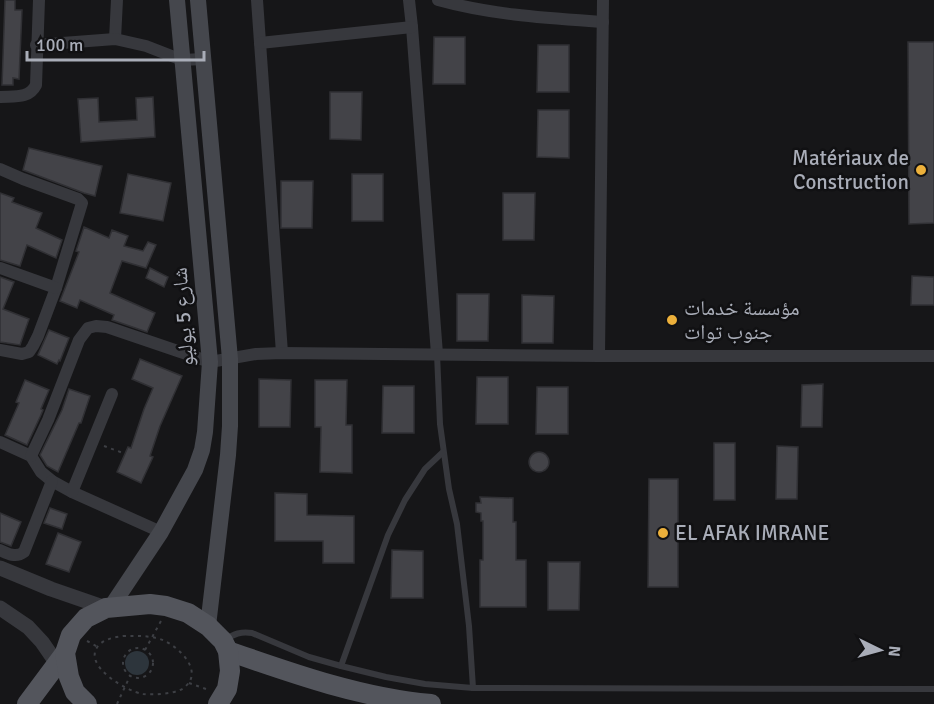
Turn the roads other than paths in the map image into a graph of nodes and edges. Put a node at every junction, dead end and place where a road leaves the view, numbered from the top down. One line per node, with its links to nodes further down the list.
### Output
1 (39, 0): 13 (street)
2 (117, 0): 11 (street)
3 (177, 0): 15 (main road, شارع 5 يوليو)
4 (198, 0): 14 (main road, شارع 5 يوليو)
5 (257, 0): 12 (street)
6 (408, 0): 10 (street)
7 (438, 0): 9 (street)
8 (603, 0): 9 (street)
9 (603, 22): 23 (street)
10 (412, 27): 12 (street); 22 (street)
11 (115, 39): 13 (street); 15 (street)
12 (260, 43): 21 (street)
13 (36, 45): 16 (street)
14 (203, 58): 15 (street); 25 (main road, شارع 5 يوليو)
15 (182, 60): 26 (main road, شارع 5 يوليو)
16 (0, 97)
17 (0, 169): 19 (street)
18 (0, 268): 19 (street)
19 (56, 288): 20 (street)
20 (0, 350)
21 (282, 352): 22 (street); 25 (street)
22 (437, 354): 23 (street); 29 (lane)
23 (599, 356): 24 (street)
24 (934, 356)
25 (230, 359): 26 (street); 38 (main road, شارع 5 يوليو)
26 (210, 362): 30 (street); 33 (main road, شارع 5 يوليو)
27 (112, 394): 32 (street)
28 (0, 442): 30 (street)
29 (443, 452): 41 (lane); 42 (lane)
30 (31, 456): 31 (street)
31 (52, 480): 32 (street); 34 (street)
32 (72, 492): 33 (street)
33 (160, 532): 37 (main road, شارع 5 يوليو)
34 (0, 550)
35 (0, 568): 37 (street)
36 (0, 608): 40 (street)
37 (109, 608): 38 (main road); 40 (main road)
38 (208, 626): 39 (main road)
39 (226, 646): 41 (lane); 44 (main road); 47 (main road)
40 (61, 659): 45 (main road); 46 (main road)
41 (341, 666): 42 (lane)
42 (473, 688): 43 (lane)
43 (934, 689)
44 (214, 697)
45 (81, 698)
46 (27, 704)
47 (431, 704)

